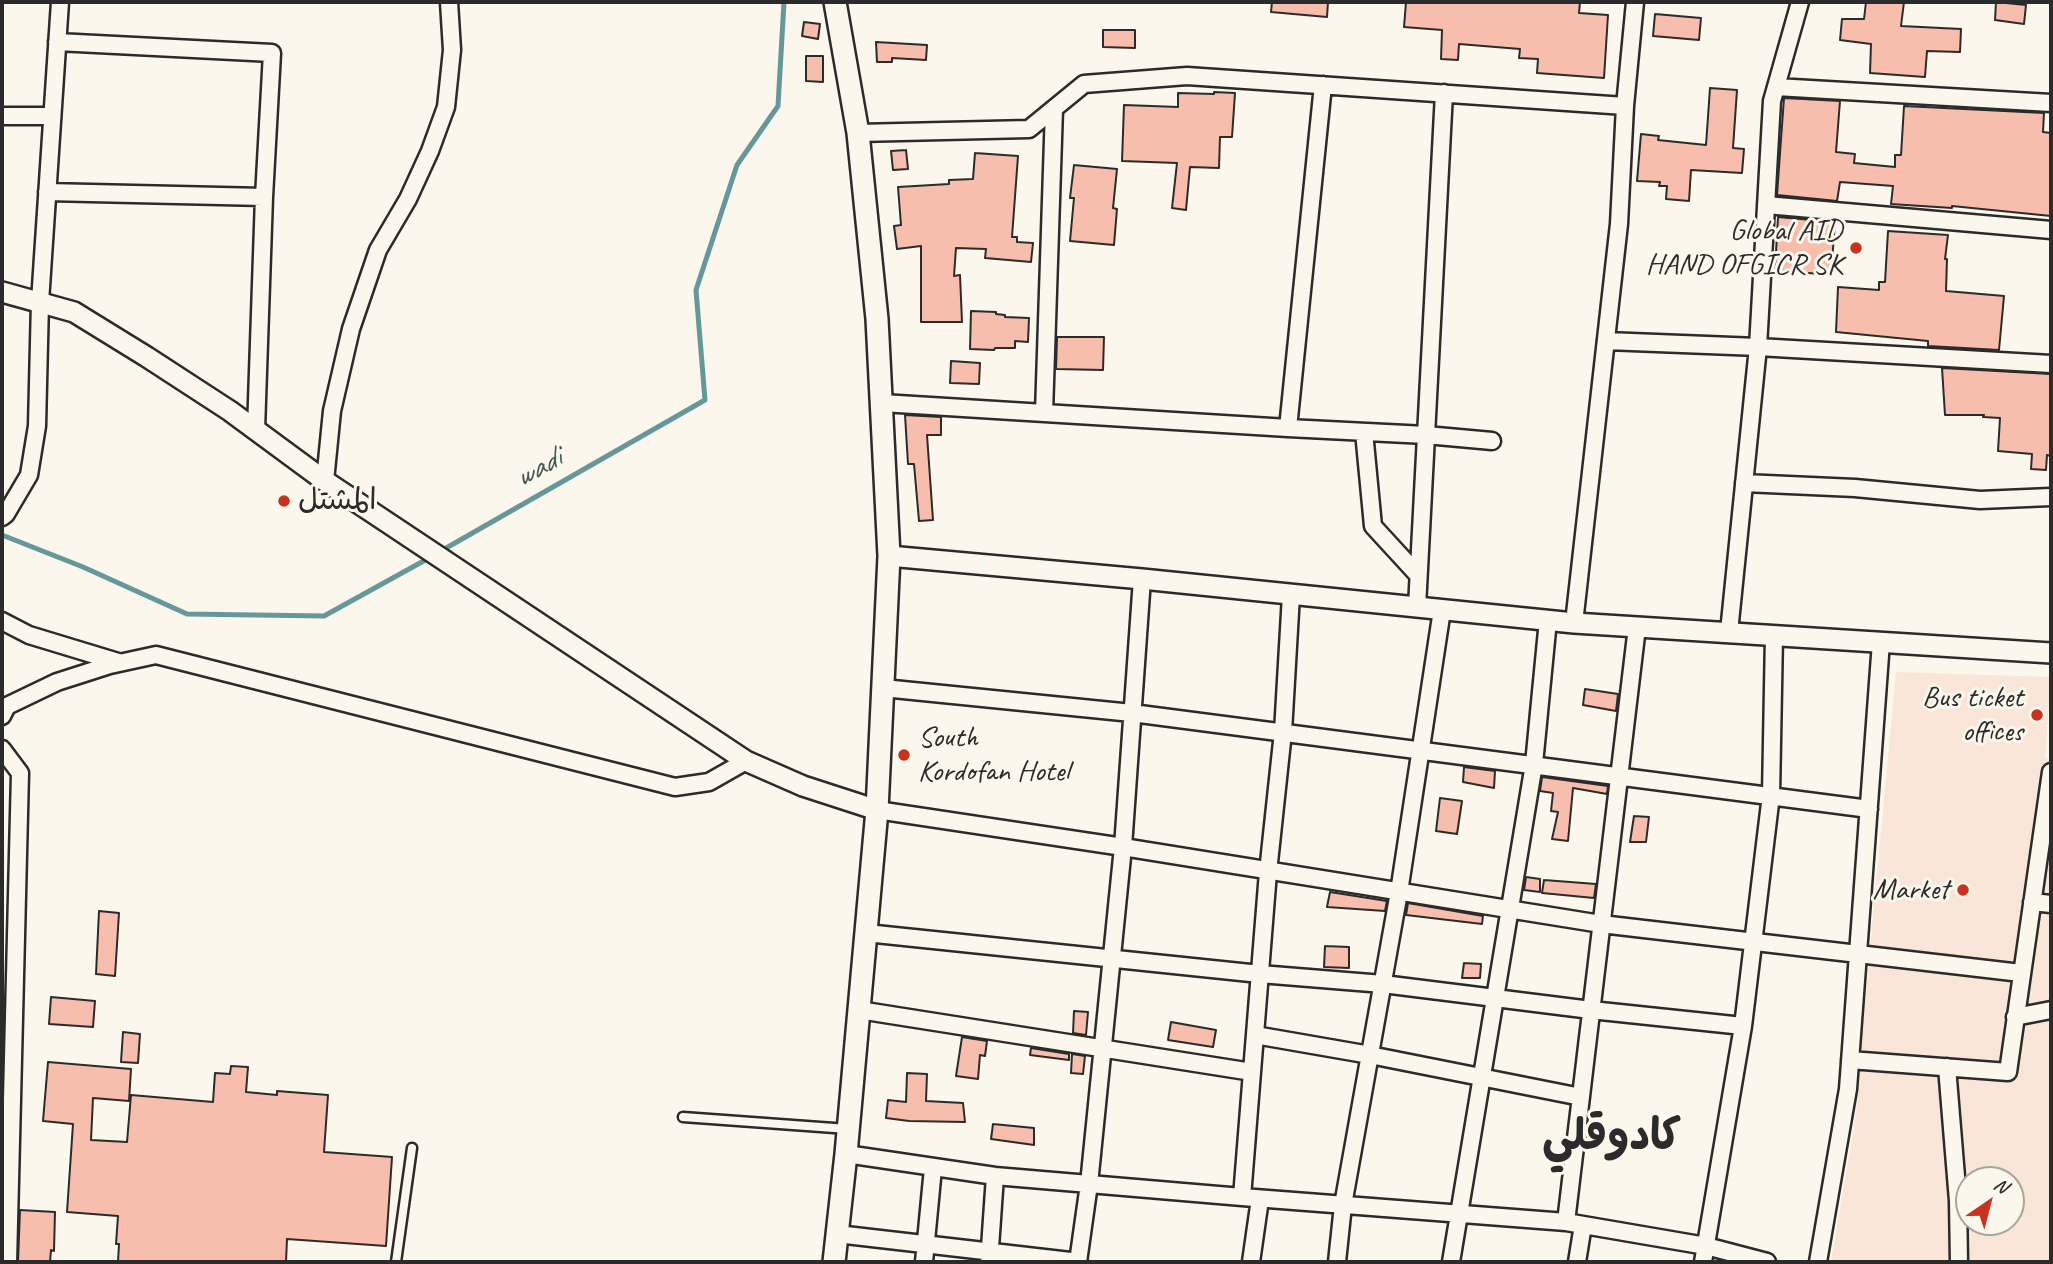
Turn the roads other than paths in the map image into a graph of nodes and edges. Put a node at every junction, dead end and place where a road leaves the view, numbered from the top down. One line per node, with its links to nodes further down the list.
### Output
1 (60, 2): 6 (street)
2 (449, 2): 32 (street)
3 (835, 2): 15 (main road)
4 (1635, 2): 11 (street)
5 (1800, 2): 8 (street)
6 (57, 42): 14 (street); 17 (street)
7 (1323, 85): 9 (street); 12 (street); 27 (street)
8 (1776, 87): 10 (street); 18 (street)
9 (1444, 93): 11 (street); 30 (street)
10 (2051, 103)
11 (1625, 106): 22 (street)
12 (1054, 109): 15 (street); 26 (street)
13 (2, 116): 14 (street)
14 (52, 116): 16 (street)
15 (858, 133): 25 (main road)
16 (47, 192): 17 (street); 21 (street)
17 (264, 197): 28 (street)
18 (1766, 205): 19 (street); 23 (street)
19 (2051, 230)
20 (2, 292): 21 (street)
21 (40, 302): 28 (street); 35 (street)
22 (1606, 341): 23 (street); 44 (street)
23 (1758, 347): 24 (street); 33 (street)
24 (2051, 364)
25 (882, 403): 26 (street); 36 (main road)
26 (1044, 413): 27 (street)
27 (1288, 429): 29 (street)
28 (256, 430): 32 (street)
29 (1364, 432): 30 (street); 37 (street)
30 (1426, 435): 31 (street); 37 (street)
31 (1492, 441)
32 (325, 481): 57 (street)
33 (1744, 483): 34 (street); 46 (street)
34 (2051, 497)
35 (2, 517)
36 (889, 556): 38 (street); 51 (main road)
37 (1418, 575): 40 (street)
38 (1142, 579): 39 (street); 52 (street)
39 (1291, 595): 40 (street); 54 (street)
40 (1417, 607): 41 (street)
41 (1442, 610): 42 (street); 56 (street)
42 (1548, 620): 44 (street); 58 (street)
43 (2, 621): 50 (street)
44 (1574, 622): 45 (street)
45 (1637, 627): 46 (street); 62 (street)
46 (1729, 632): 47 (street)
47 (1774, 635): 48 (street); 63 (street)
48 (1881, 642): 49 (street); 64 (street)
49 (2051, 653)
50 (118, 663): 53 (street); 57 (street)
51 (883, 688): 52 (street); 65 (main road)
52 (1132, 713): 54 (street); 67 (street)
53 (2, 716)
54 (1283, 732): 56 (street); 68 (street)
55 (2, 749): 61 (street)
56 (1421, 750): 58 (street); 69 (street)
57 (746, 761): 65 (street)
58 (1534, 764): 62 (street); 72 (street)
59 (2, 772): 61 (street)
60 (2051, 772): 66 (street)
61 (20, 773): 112 (street)
62 (1619, 775): 63 (street); 73 (street)
63 (1771, 795): 64 (street); 75 (street)
64 (1869, 809): 76 (street)
65 (877, 810): 67 (street); 74 (main road)
66 (2047, 831): 70 (street)
67 (1123, 847): 68 (street); 77 (street)
68 (1268, 872): 69 (street); 78 (street)
69 (1399, 892): 72 (street); 80 (street)
70 (2032, 902): 71 (street); 79 (street)
71 (2051, 904)
72 (1510, 910): 73 (street); 81 (street)
73 (1601, 924): 75 (street); 83 (street)
74 (866, 933): 77 (street); 82 (main road)
75 (1754, 943): 76 (street); 86 (street)
76 (1858, 956): 79 (street); 90 (street)
77 (1112, 959): 78 (street); 88 (street)
78 (1260, 974): 80 (street); 87 (street)
79 (2021, 974): 85 (street)
80 (1383, 984): 81 (street); 89 (street)
81 (1495, 998): 83 (street); 93 (street)
82 (859, 1010): 88 (street); 96 (main road)
83 (1591, 1010): 86 (street); 94 (street)
84 (2051, 1010): 85 (street)
85 (2015, 1017): 91 (street)
86 (1742, 1026): 110 (street)
87 (1255, 1035): 89 (street); 92 (street)
88 (1103, 1047): 92 (street); 101 (street)
89 (1370, 1055): 93 (street); 104 (street)
90 (1850, 1060): 91 (street); 122 (street)
91 (1947, 1068): 123 (street)
92 (1252, 1072): 102 (street)
93 (1481, 1078): 94 (street); 105 (street)
94 (1581, 1097): 106 (street)
95 (683, 1117): 96 (lane)
96 (849, 1129): 98 (main road)
97 (412, 1148): 113 (lane)
98 (846, 1154): 99 (street); 108 (main road)
99 (933, 1168): 100 (street); 109 (street)
100 (995, 1176): 101 (street); 111 (street)
101 (1089, 1184): 102 (street); 116 (street)
102 (1242, 1197): 103 (street)
103 (1260, 1199): 104 (street); 117 (street)
104 (1343, 1205): 105 (street); 118 (street)
105 (1459, 1214): 106 (street); 119 (street)
106 (1566, 1222): 107 (street)
107 (1583, 1225): 110 (street); 120 (street)
108 (837, 1234): 109 (street); 114 (main road)
109 (927, 1245): 111 (street); 115 (street)
110 (1704, 1254): 121 (street)
111 (990, 1256): 116 (street)
112 (8, 1262)
113 (396, 1262)
114 (834, 1262)
115 (924, 1262)
116 (1078, 1262)
117 (1251, 1262)
118 (1337, 1262)
119 (1451, 1262)
120 (1577, 1262)
121 (1767, 1262)
122 (1818, 1262)
123 (1959, 1262)

